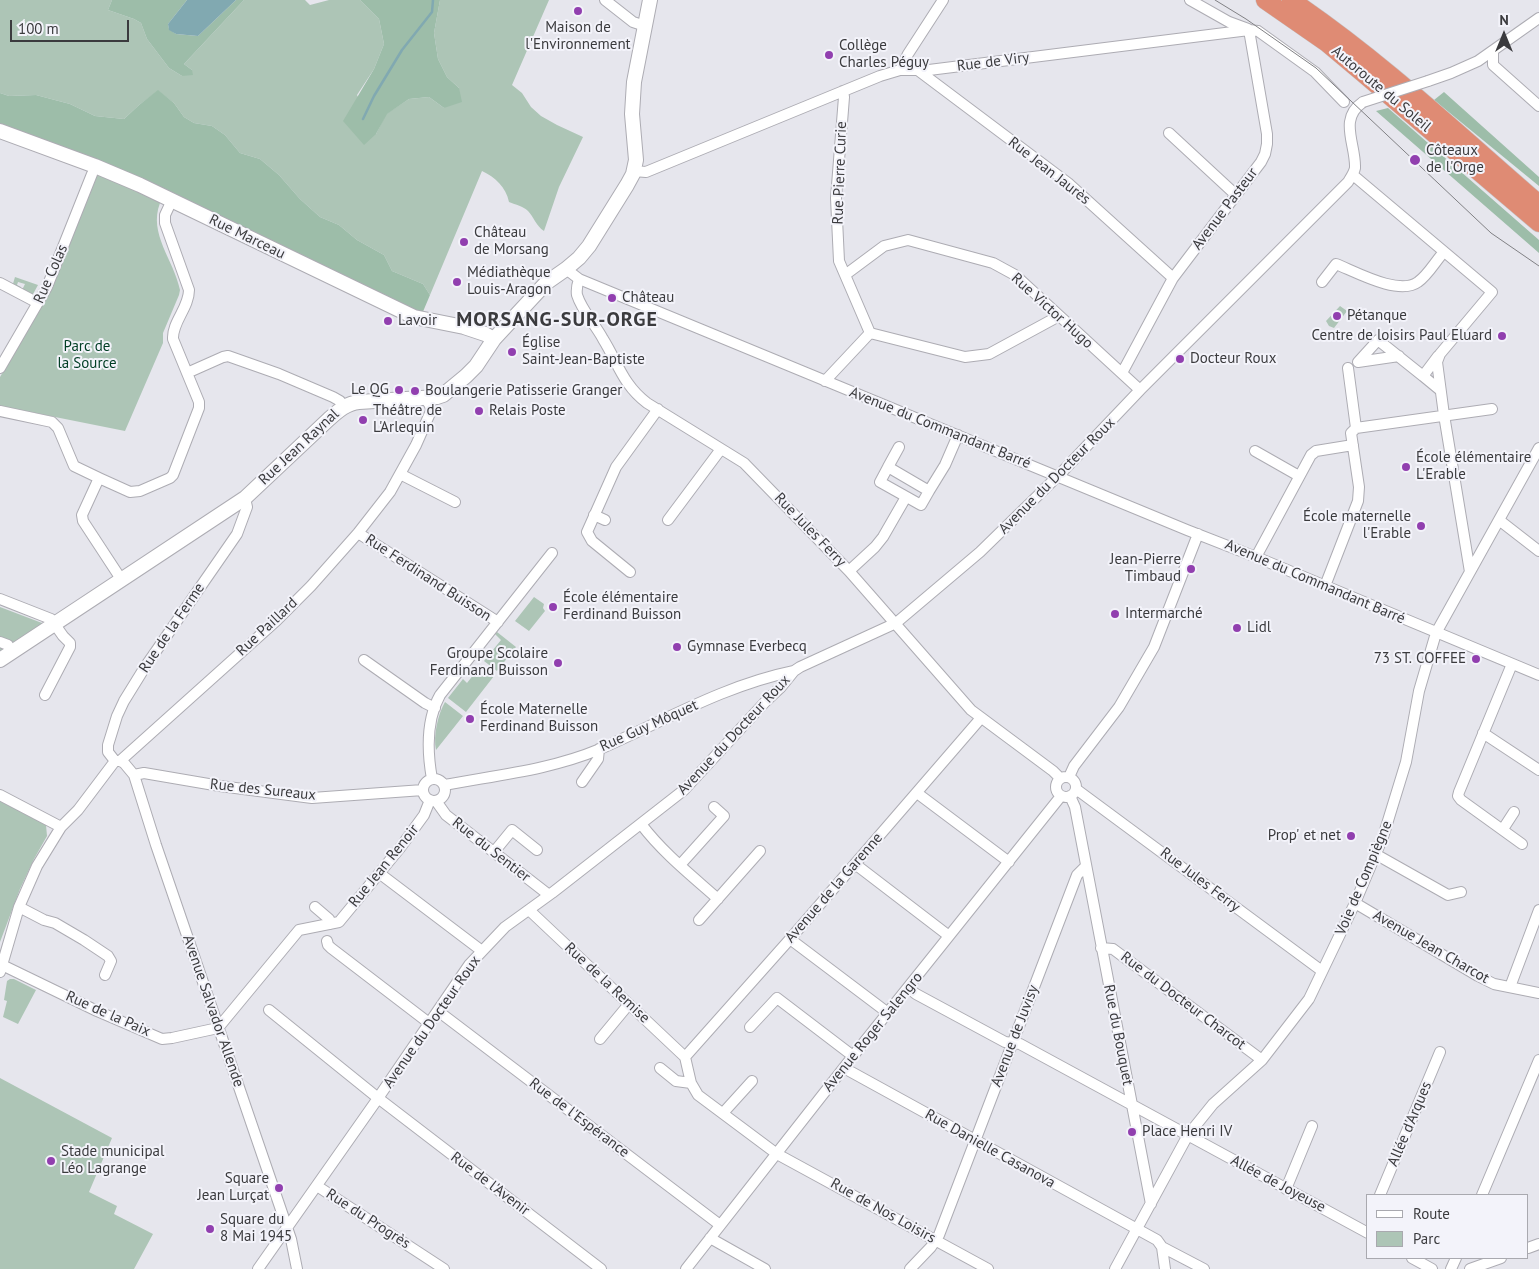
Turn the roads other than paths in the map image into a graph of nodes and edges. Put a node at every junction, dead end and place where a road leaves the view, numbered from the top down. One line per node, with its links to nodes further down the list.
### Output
1 (606, 0): 8 (street)
2 (650, 0): 8 (main road)
3 (942, 0): 11 (street)
4 (1190, 0): 9 (street)
5 (1265, 0): 24 (highway, Autoroute du Soleil)
6 (1291, 0): 23 (highway, Autoroute du Soleil)
7 (1539, 18): 10 (street)
8 (645, 26): 18 (main road)
9 (1249, 30): 12 (street, Rue de Viry); 14 (street); 21 (street, Avenue Pasteur)
10 (1493, 52): 15 (street); 20 (street, bridge)
11 (900, 70): 12 (street, Rue de Viry); 13 (street, Rue de Viry)
12 (919, 71): 28 (street, Rue Jean Jaurès)
13 (843, 91): 18 (street, Rue de Viry); 27 (street, Rue Pierre Curie)
14 (1344, 102)
15 (1539, 106)
16 (0, 131): 22 (main road, Rue Marceau)
17 (1169, 133): 21 (street)
18 (634, 171): 26 (main road, Rue Jean Raynal)
19 (92, 174): 32 (street, Rue Colas)
20 (1353, 175): 25 (street); 44 (street, Avenue du Docteur Roux)
21 (1236, 195): 28 (street, Avenue Pasteur)
22 (172, 200): 35 (main road, Rue Marceau); 40 (street)
23 (1539, 204)
24 (1539, 223)
25 (1444, 253): 30 (street); 36 (street)
26 (566, 269): 29 (street, Avenue du Commandant Barré); 35 (main road, Rue Jean Raynal)
27 (845, 275): 33 (street, Rue Victor Hugo); 34 (street, Rue Pierre Curie)
28 (1173, 278): 41 (street, Avenue Pasteur)
29 (578, 279): 43 (street, Avenue du Commandant Barré); 48 (street, Rue Jules Ferry)
30 (1322, 282)
31 (0, 283): 32 (street)
32 (38, 303): 38 (street, Rue Colas)
33 (1059, 316): 34 (street); 41 (street, Rue Victor Hugo)
34 (870, 333): 43 (street)
35 (494, 339): 46 (main road, Rue Jean Raynal)
36 (1440, 354): 42 (street); 45 (street)
37 (1399, 356): 42 (street)
38 (0, 368)
39 (1348, 368): 52 (street)
40 (187, 373): 47 (street); 63 (street)
41 (1122, 373): 44 (street, Rue Victor Hugo)
42 (1423, 376): 45 (street)
43 (826, 381): 53 (street, Avenue du Commandant Barré)
44 (1140, 390): 61 (street, Avenue du Docteur Roux)
45 (1440, 390): 51 (street)
46 (424, 398): 47 (main road, Rue Jean Raynal); 60 (street, Rue Paillard)
47 (343, 407): 66 (main road, Rue Jean Raynal)
48 (658, 409): 57 (street, Rue Jules Ferry); 68 (street)
49 (1492, 409): 51 (street)
50 (0, 411): 63 (street)
51 (1444, 416): 52 (street); 79 (street)
52 (1356, 428): 54 (street)
53 (958, 435): 61 (street, Avenue du Commandant Barré); 64 (street)
54 (1353, 445): 62 (street); 81 (street)
55 (899, 447): 59 (street)
56 (1539, 448): 71 (street, Voie de Compiègne)
57 (722, 449): 70 (street); 77 (street, Rue Jules Ferry)
58 (1255, 451): 62 (street)
59 (888, 468): 64 (street); 65 (street)
60 (400, 474): 67 (street); 72 (street, Rue Paillard)
61 (1057, 476): 73 (street, Avenue du Commandant Barré); 84 (street, Avenue du Docteur Roux)
62 (1299, 476): 76 (street)
63 (99, 478): 80 (street)
64 (929, 490): 65 (street)
65 (906, 497): 77 (street)
66 (245, 498): 80 (main road, Rue Jean Raynal); 98 (street, Rue de la Ferme)
67 (454, 502)
68 (594, 516): 69 (street); 78 (street)
69 (605, 520)
70 (668, 520)
71 (1499, 520): 74 (street); 79 (street, Voie de Compiègne)
72 (358, 533): 83 (street, Rue Ferdinand Buisson); 98 (street, Rue Paillard)
73 (1198, 534): 76 (street, Avenue du Commandant Barré); 101 (street)
74 (1539, 551)
75 (552, 553): 83 (street)
76 (1256, 557): 81 (street, Avenue du Commandant Barré)
77 (849, 570): 84 (street, Rue Jules Ferry)
78 (630, 572)
79 (1470, 572): 86 (street, Voie de Compiègne)
80 (121, 579): 85 (main road, Rue Jean Raynal)
81 (1325, 586): 86 (street, Avenue du Commandant Barré)
82 (1, 602): 85 (street)
83 (498, 622): 94 (street)
84 (896, 623): 91 (street, Avenue du Docteur Roux); 95 (street, Rue Jules Ferry)
85 (55, 624): 88 (main road, Rue Jean Raynal); 93 (street)
86 (1436, 633): 90 (street, Avenue du Commandant Barré); 119 (street, Voie de Compiègne)
87 (0, 642): 88 (street)
88 (5, 657)
89 (364, 660): 94 (street)
90 (1512, 664): 92 (street, Avenue du Commandant Barré); 96 (street)
91 (794, 671): 97 (street, Rue Guy Môquet); 112 (street, Avenue du Docteur Roux)
92 (1539, 675)
93 (45, 695)
94 (435, 708): 102 (street)
95 (982, 718): 101 (street, Rue Jules Ferry); 106 (street, Avenue de la Garenne)
96 (1483, 733): 99 (street); 114 (street)
97 (599, 749): 103 (street); 104 (street, Rue Guy Môquet)
98 (117, 761): 100 (street, Avenue Salvador Allende); 113 (street, Rue Paillard)
99 (1539, 770)
100 (134, 775): 105 (street, Rue des Sureaux); 152 (street, Avenue Salvador Allende)
101 (1065, 778): 107 (street, Rue Jules Ferry); 107 (street)
102 (432, 779): 104 (street); 105 (street)
103 (582, 782)
104 (444, 786): 109 (street)
105 (423, 790): 109 (street)
106 (917, 793): 120 (street); 121 (street, Avenue de la Garenne)
107 (1069, 794): 120 (street, Avenue Roger Salengro); 123 (street); 141 (street, Rue Jules Ferry)
108 (0, 795): 113 (street)
109 (433, 800): 118 (street, Rue du Sentier); 124 (street, Rue Jean Renoir)
110 (714, 807): 122 (street)
111 (1514, 812): 114 (street)
112 (641, 824): 122 (street); 126 (street, Avenue du Docteur Roux)
113 (60, 827): 129 (street, Rue Paillard)
114 (1503, 829): 115 (street)
115 (1522, 844)
116 (536, 850): 118 (street)
117 (760, 851): 127 (street)
118 (494, 852): 126 (street, Rue du Sentier)
119 (1377, 855): 125 (street); 128 (street, Voie de Compiègne)
120 (1009, 862): 135 (street, Avenue Roger Salengro)
121 (855, 864): 135 (street); 136 (street, Avenue de la Garenne)
122 (680, 865): 127 (street)
123 (1086, 866): 138 (street, Rue du Bouquet); 154 (street, Avenue de Juvisy)
124 (379, 873): 134 (street, Rue Jean Renoir); 139 (street)
125 (1462, 892)
126 (549, 896): 131 (street, Avenue du Docteur Roux)
127 (718, 899): 133 (street)
128 (1354, 904): 141 (street, Voie de Compiègne); 143 (street, Avenue Jean Charcot)
129 (19, 907): 140 (street, Rue Paillard); 142 (street)
130 (315, 908): 134 (street)
131 (529, 910): 139 (street, Avenue du Docteur Roux); 146 (street, Rue de la Remise)
132 (1539, 910): 143 (street)
133 (699, 920)
134 (330, 924): 152 (street, Rue Jean Renoir)
135 (949, 936): 144 (street, Avenue Roger Salengro)
136 (790, 939): 149 (street); 157 (street, Avenue de la Garenne)
137 (327, 941): 150 (street)
138 (1101, 948): 158 (street, Rue du Docteur Charcot); 165 (street, Rue du Bouquet)
139 (482, 950): 148 (street, Avenue du Docteur Roux)
140 (1, 968): 152 (street, Rue de la Paix)
141 (1322, 971): 158 (street, Voie de Compiègne)
142 (105, 975)
143 (1510, 987): 145 (street, Avenue Jean Charcot)
144 (908, 988): 149 (street, Avenue Roger Salengro); 154 (street, Allée de Joyeuse)
145 (1539, 993)
146 (629, 1004): 153 (street); 157 (street, Rue de la Remise)
147 (269, 1010): 164 (street, Rue de l'Avenir)
148 (438, 1011): 150 (street, Avenue du Docteur Roux); 176 (street, Rue de l'Espérance)
149 (888, 1013): 156 (street, Avenue Roger Salengro)
150 (429, 1023): 164 (street, Avenue du Docteur Roux)
151 (750, 1027): 156 (street)
152 (218, 1028): 177 (street, Avenue Salvador Allende)
153 (600, 1039)
154 (1013, 1043): 165 (street, Allée de Joyeuse); 169 (street, Avenue de Juvisy)
155 (1440, 1052): 173 (street, Allée d'Arques)
156 (853, 1056): 161 (street, Avenue Roger Salengro)
157 (685, 1057): 163 (street)
158 (1262, 1060): 168 (street, Voie de Compiègne)
159 (1539, 1060): 174 (street)
160 (660, 1068): 163 (street)
161 (844, 1068): 169 (street, Rue Danielle Casanova); 170 (street, Avenue Roger Salengro)
162 (752, 1081): 166 (street)
163 (690, 1084): 166 (street, Rue de Nos Loisirs)
164 (378, 1098): 171 (street, Avenue du Docteur Roux); 189 (street, Rue de l'Avenir)
165 (1131, 1104): 168 (street, Allée de Joyeuse); 175 (street, Rue du Bouquet)
166 (723, 1113): 170 (street, Rue de Nos Loisirs)
167 (1312, 1126): 172 (street)
168 (1188, 1135): 172 (street, Allée de Joyeuse); 175 (street, Voie de Compiègne)
169 (975, 1141): 178 (street, Rue Danielle Casanova); 181 (street, Avenue de Juvisy)
170 (777, 1154): 176 (street, Avenue Roger Salengro); 181 (street, Rue de Nos Loisirs)
171 (317, 1186): 177 (street, Avenue du Docteur Roux); 188 (street, Rue du Progrès)
172 (1286, 1189): 179 (street, Allée de Joyeuse)
173 (1380, 1194)
174 (1482, 1194)
175 (1151, 1204): 178 (street, Voie de Compiègne)
176 (720, 1225): 180 (street, Avenue Roger Salengro)
177 (287, 1228): 182 (street, Avenue du Docteur Roux); 186 (street, Avenue Salvador Allende)
178 (1137, 1229): 183 (street, Rue Danielle Casanova); 194 (street, Voie de Compiègne)
179 (1366, 1229)
180 (710, 1238): 190 (street, Avenue Roger Salengro); 191 (street)
181 (936, 1240): 192 (street, Avenue de Juvisy); 193 (street, Rue de Nos Loisirs)
182 (276, 1243): 186 (street, Avenue Salvador Allende); 187 (street, Avenue du Docteur Roux)
183 (1162, 1247): 195 (street); 196 (street, Rue Danielle Casanova)
184 (1414, 1259): 197 (street)
185 (1498, 1259): 198 (street)
186 (297, 1268)
187 (258, 1269)
188 (444, 1269)
189 (601, 1269)
190 (686, 1269)
191 (765, 1269)
192 (910, 1269)
193 (988, 1269)
194 (1115, 1269)
195 (1165, 1269)
196 (1204, 1269)
197 (1432, 1269)
198 (1470, 1269)

